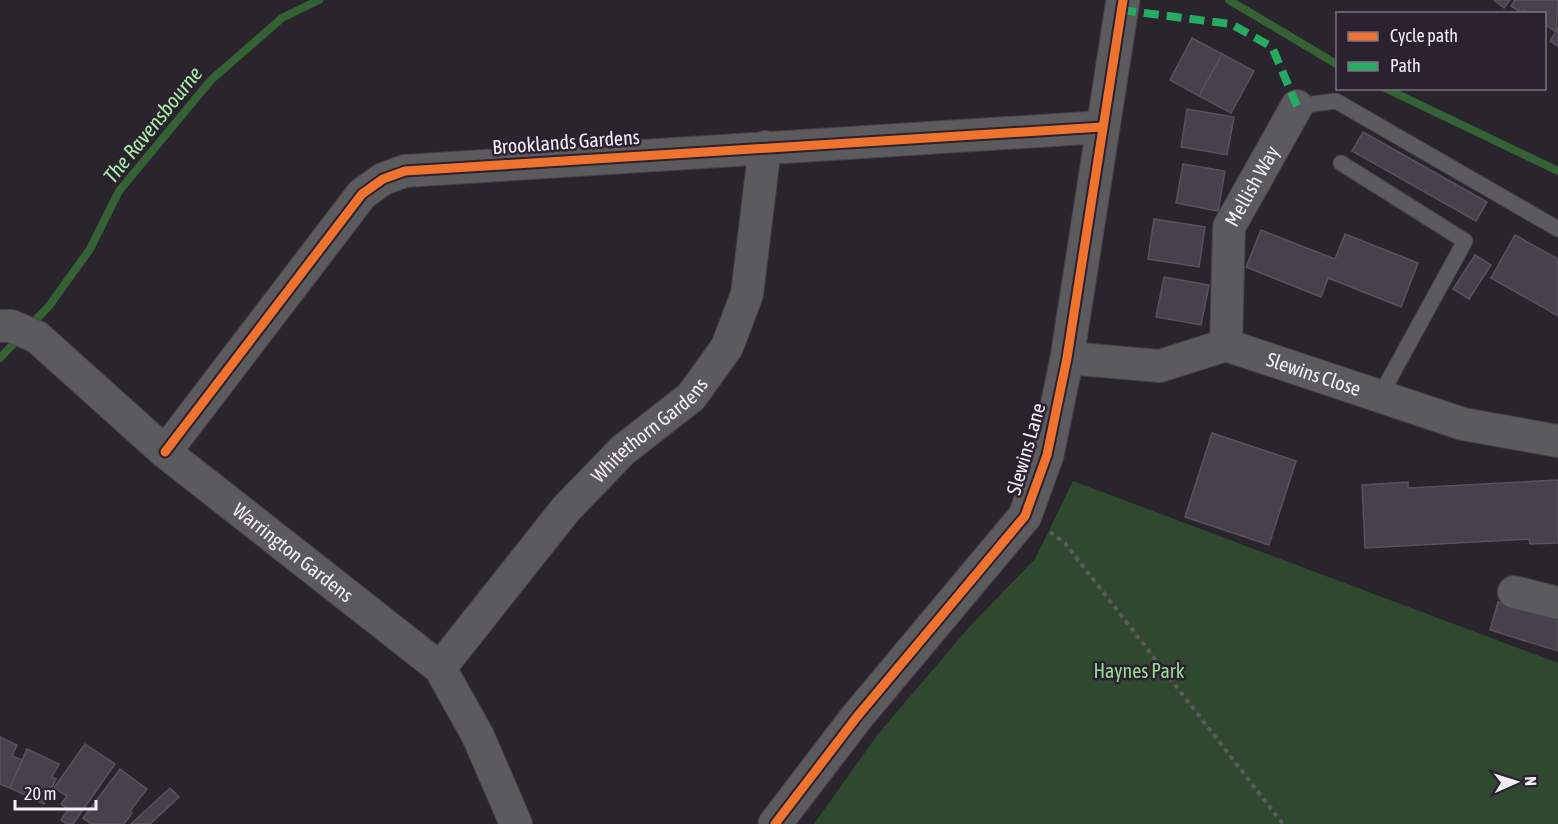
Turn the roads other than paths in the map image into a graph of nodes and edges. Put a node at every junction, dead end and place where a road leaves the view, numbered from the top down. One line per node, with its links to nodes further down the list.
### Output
1 (1123, 0): 3 (street, Slewins Lane)
2 (1297, 106): 6 (lane); 8 (street, Mellish Way)
3 (1102, 127): 4 (street, Brooklands Gardens); 9 (street, Slewins Lane)
4 (765, 147): 12 (street, Brooklands Gardens); 15 (street, Whitethorn Gardens)
5 (1341, 163): 10 (lane)
6 (1558, 230)
7 (16, 330): 12 (street, Warrington Gardens)
8 (1226, 345): 9 (street); 10 (street, Slewins Close)
9 (1067, 358): 17 (street, Slewins Lane)
10 (1380, 396): 11 (street, Slewins Close)
11 (1558, 441)
12 (165, 452): 15 (street, Warrington Gardens)
13 (1514, 592): 14 (street)
14 (1558, 603)
15 (440, 668): 16 (street, Warrington Gardens)
16 (516, 824)
17 (775, 824)

